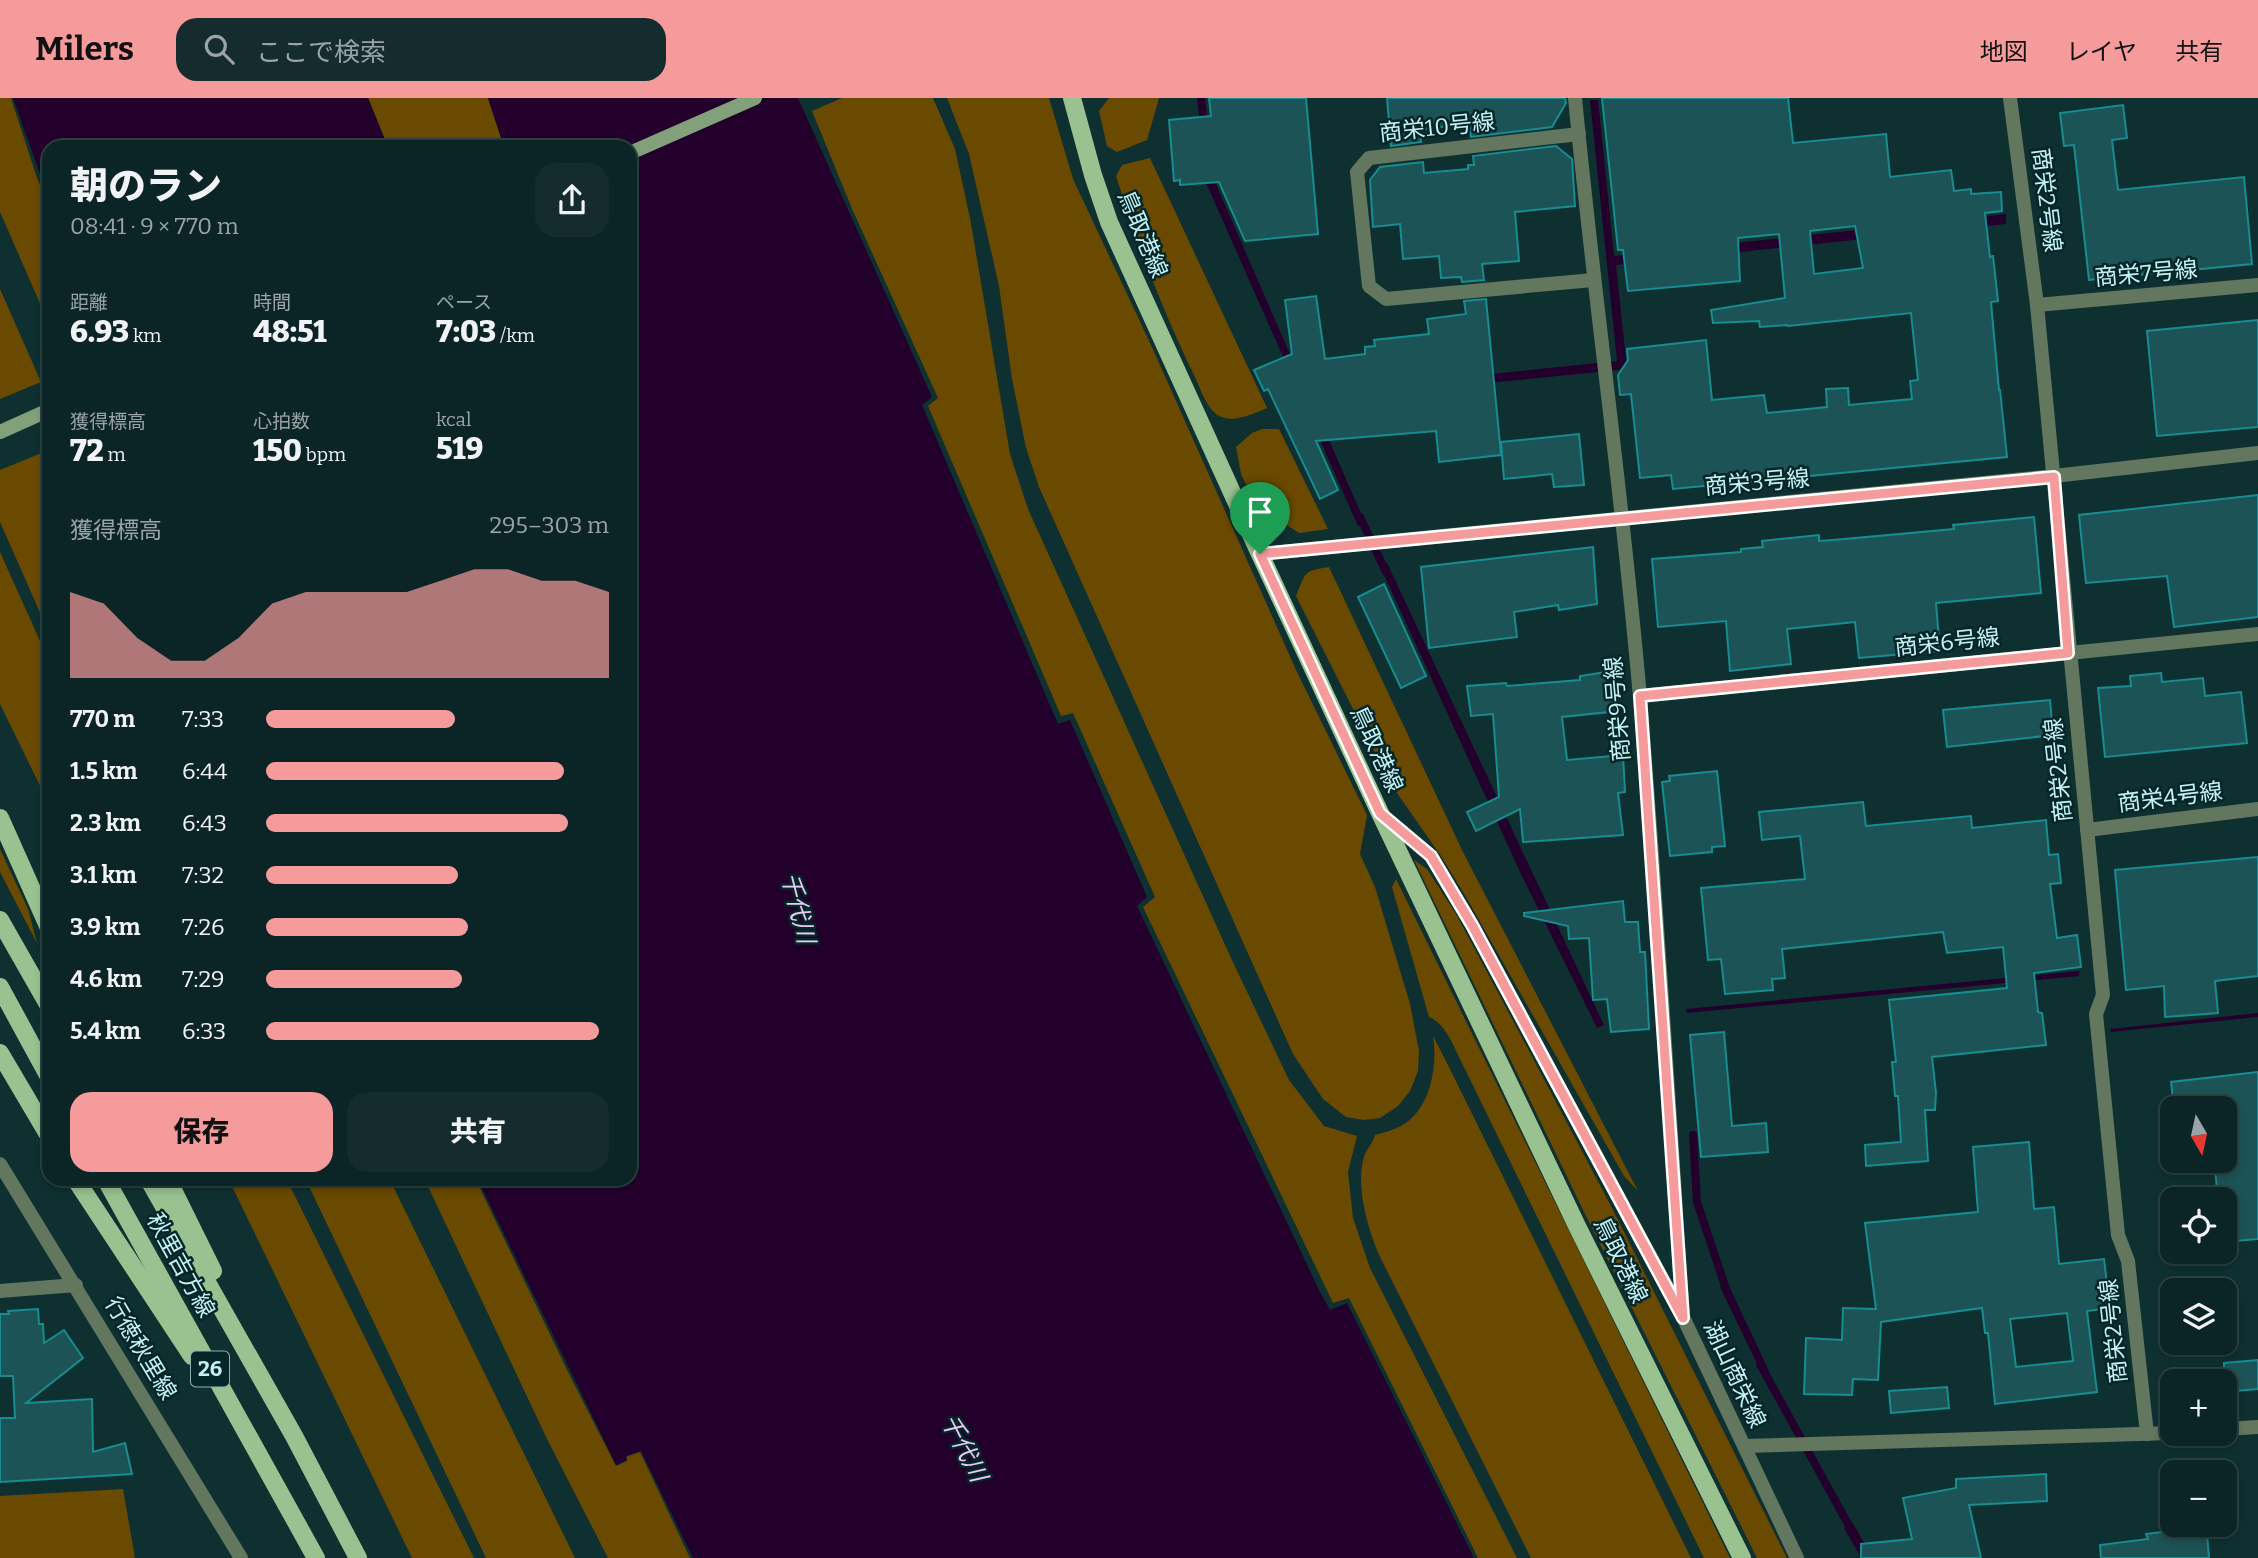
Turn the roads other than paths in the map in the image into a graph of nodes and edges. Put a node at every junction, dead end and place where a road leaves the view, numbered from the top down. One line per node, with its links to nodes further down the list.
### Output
1 (755, 98): 6 (main road)
2 (1072, 98): 15 (main road, 鳥取港線)
3 (1575, 98): 5 (street, 商栄9号線)
4 (2010, 98): 9 (street, 商栄2号線)
5 (1579, 134): 7 (street, 商栄9号線); 7 (street, 商栄10号線)
6 (637, 150)
7 (1593, 280): 14 (street, 商栄9号線)
8 (2258, 285): 9 (street, 商栄7号線)
9 (2037, 305): 13 (street, 商栄2号線)
10 (42, 413): 11 (main road)
11 (0, 432)
12 (2258, 453): 13 (street, 商栄3号線)
13 (2054, 477): 14 (street, 商栄3号線); 17 (street, 商栄2号線)
14 (1622, 517): 15 (street, 商栄3号線); 18 (street, 商栄9号線)
15 (1260, 554): 20 (main road, 鳥取港線)
16 (2258, 634): 17 (street, 商栄6号線)
17 (2068, 653): 18 (street, 商栄6号線); 22 (street, 商栄2号線)
18 (1640, 696): 37 (street, 商栄9号線)
19 (2258, 810): 22 (street, 商栄4号線)
20 (1380, 813): 37 (street, 湖山商栄線); 48 (main road, 鳥取港線)
21 (0, 818): 23 (main road)
22 (2088, 830): 41 (street, 商栄2号線)
23 (42, 912)
24 (0, 920): 26 (main road)
25 (0, 987): 28 (main road)
26 (42, 994)
27 (0, 1053): 29 (main road)
28 (42, 1064)
29 (42, 1124)
30 (0, 1164): 35 (street, 行徳秋里線)
31 (80, 1186): 44 (main road)
32 (109, 1186): 44 (main road, 秋里吉方線 / 26)
33 (152, 1186): 42 (main road, 秋里吉方線 / 26)
34 (171, 1186): 42 (main road)
35 (76, 1284): 36 (street); 45 (street, 行徳秋里線)
36 (0, 1292)
37 (1683, 1318): 43 (street, 湖山商栄線)
38 (2258, 1427): 39 (street)
39 (2237, 1428)
40 (2160, 1433): 41 (street, 湖山商栄線)
41 (2147, 1434): 43 (street, 湖山商栄線)
42 (294, 1436): 47 (main road, 秋里吉方線 / 26)
43 (1744, 1446): 49 (street)
44 (258, 1455): 46 (main road, 秋里吉方線 / 26)
45 (241, 1558)
46 (316, 1558)
47 (358, 1558)
48 (1742, 1558)
49 (1797, 1558)

